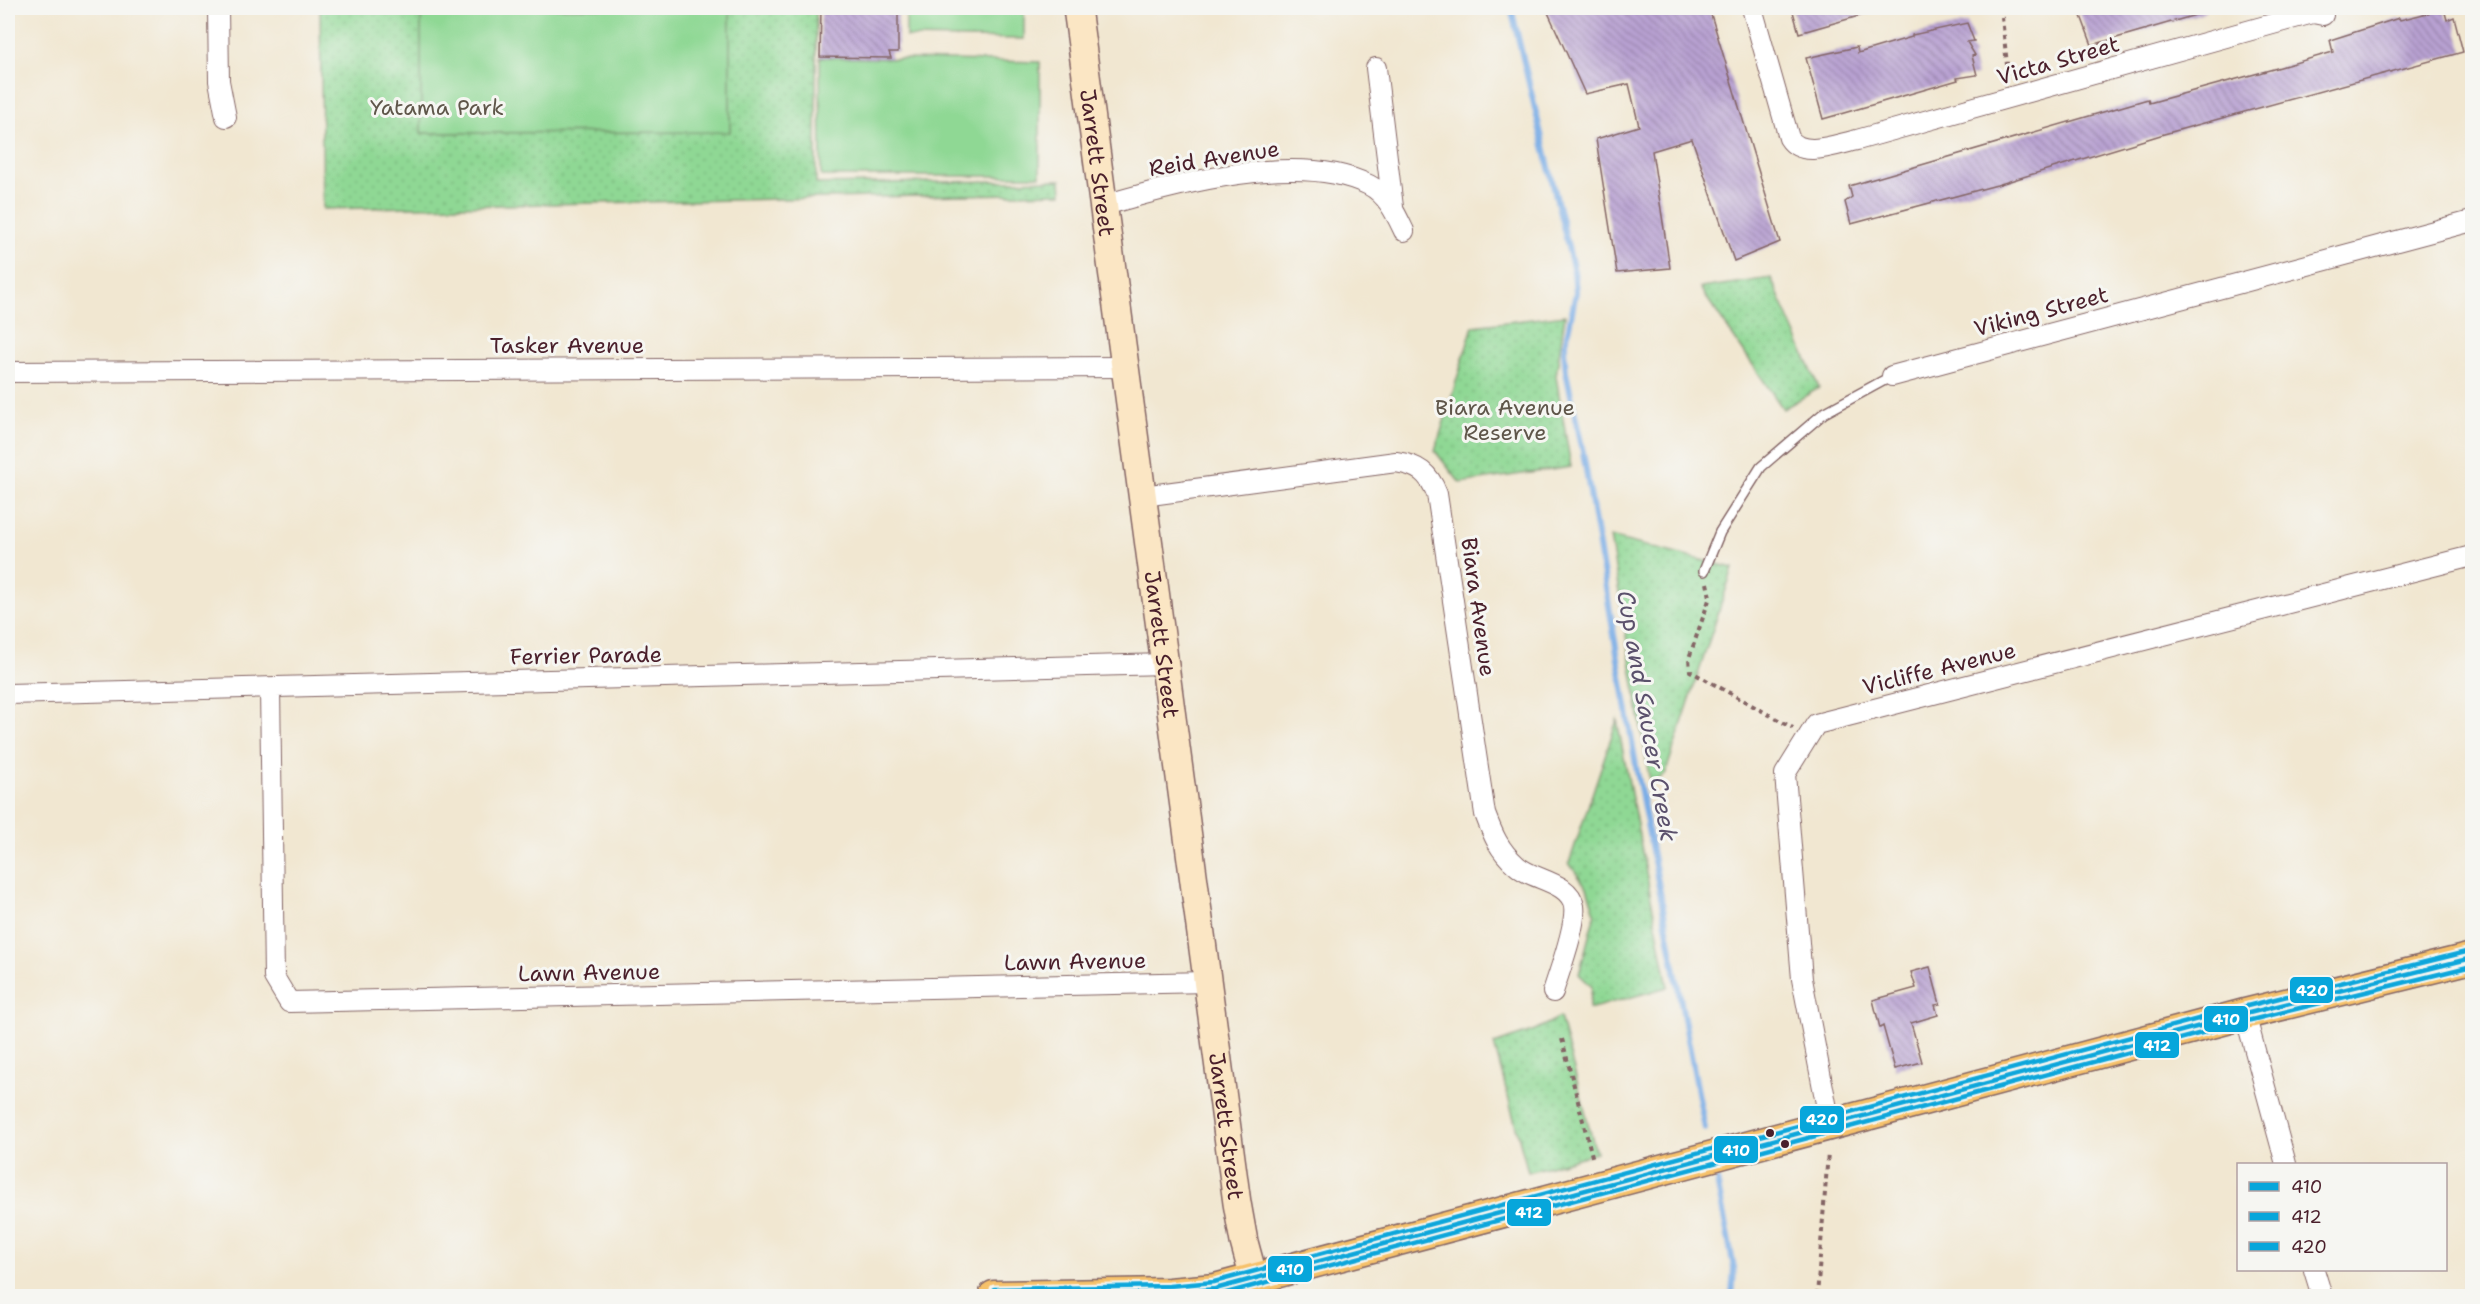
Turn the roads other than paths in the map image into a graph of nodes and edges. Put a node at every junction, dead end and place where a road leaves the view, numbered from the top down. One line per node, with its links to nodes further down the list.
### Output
1 (218, 8): 7 (street)
2 (1077, 8): 8 (street, Jarrett Street)
3 (1752, 8): 4 (street, Victa Street)
4 (2286, 14): 5 (street, Victa Street)
5 (2323, 15)
6 (1376, 68): 9 (street, Reid Avenue)
7 (226, 117)
8 (1105, 205): 9 (street, Reid Avenue); 12 (street, Jarrett Street)
9 (1393, 207): 11 (street, Reid Avenue)
10 (2472, 221): 14 (street, Viking Street)
11 (1404, 231)
12 (1126, 367): 13 (street, Tasker Avenue); 15 (street, Jarrett Street)
13 (8, 372)
14 (1892, 376): 17 (lane, Viking Street)
15 (1143, 496): 18 (street, Jarrett Street); 23 (street, Biara Avenue)
16 (2472, 556): 25 (street, Vicliffe Avenue)
17 (1704, 571)
18 (1166, 664): 19 (street, Ferrier Parade); 22 (street, Jarrett Street)
19 (270, 687): 20 (street, Ferrier Parade); 22 (street, Lawn Avenue)
20 (8, 694)
21 (2472, 958): 24 (main road)
22 (1208, 982): 28 (street, Jarrett Street)
23 (1553, 992)
24 (2245, 1014): 25 (main road); 26 (street)
25 (1830, 1124): 28 (main road)
26 (2286, 1163)
27 (2315, 1271): 30 (street)
28 (1256, 1288): 29 (main road)
29 (993, 1296)
30 (2322, 1296)

